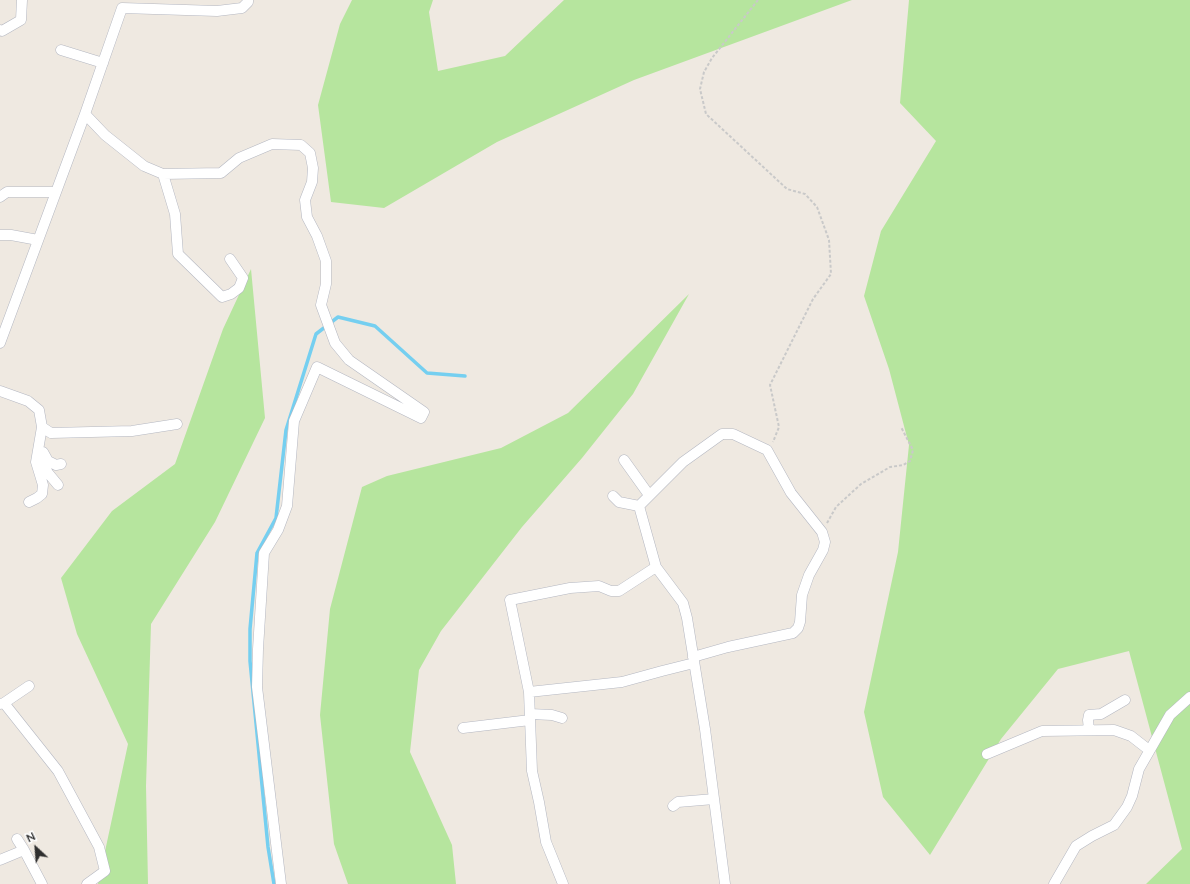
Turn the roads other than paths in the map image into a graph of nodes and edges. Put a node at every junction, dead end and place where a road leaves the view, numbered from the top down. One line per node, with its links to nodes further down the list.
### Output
1 (22, 0): 4 (street)
2 (248, 0): 3 (street)
3 (120, 4): 6 (street)
4 (0, 30)
5 (61, 50): 6 (street)
6 (103, 63): 7 (street)
7 (85, 114): 8 (street); 9 (street)
8 (163, 174): 13 (street); 46 (street)
9 (56, 192): 10 (street); 12 (street)
10 (0, 197)
11 (0, 235): 12 (street)
12 (38, 240): 14 (street)
13 (230, 259)
14 (0, 343)
15 (0, 391): 17 (street)
16 (177, 424): 17 (street)
17 (42, 427): 18 (street)
18 (38, 449): 20 (street); 21 (street); 24 (street)
19 (624, 460): 22 (street)
20 (62, 464)
21 (58, 485)
22 (649, 495): 25 (street); 27 (street)
23 (613, 496): 25 (street)
24 (29, 502)
25 (639, 506): 26 (street)
26 (656, 567): 27 (street); 29 (street)
27 (694, 660): 29 (street); 39 (street)
28 (29, 686): 32 (street)
29 (529, 692): 33 (street)
30 (1190, 697): 37 (street)
31 (1125, 700): 36 (street)
32 (2, 703): 45 (street)
33 (530, 717): 34 (street); 35 (street); 47 (street)
34 (562, 718)
35 (463, 728)
36 (1089, 730): 37 (street); 38 (street)
37 (1150, 750): 49 (street)
38 (987, 754)
39 (714, 799): 40 (street); 48 (street)
40 (673, 806)
41 (17, 839): 42 (street)
42 (24, 850): 43 (street); 44 (street)
43 (0, 860)
44 (42, 884)
45 (87, 884)
46 (281, 884)
47 (563, 884)
48 (725, 884)
49 (1054, 884)

